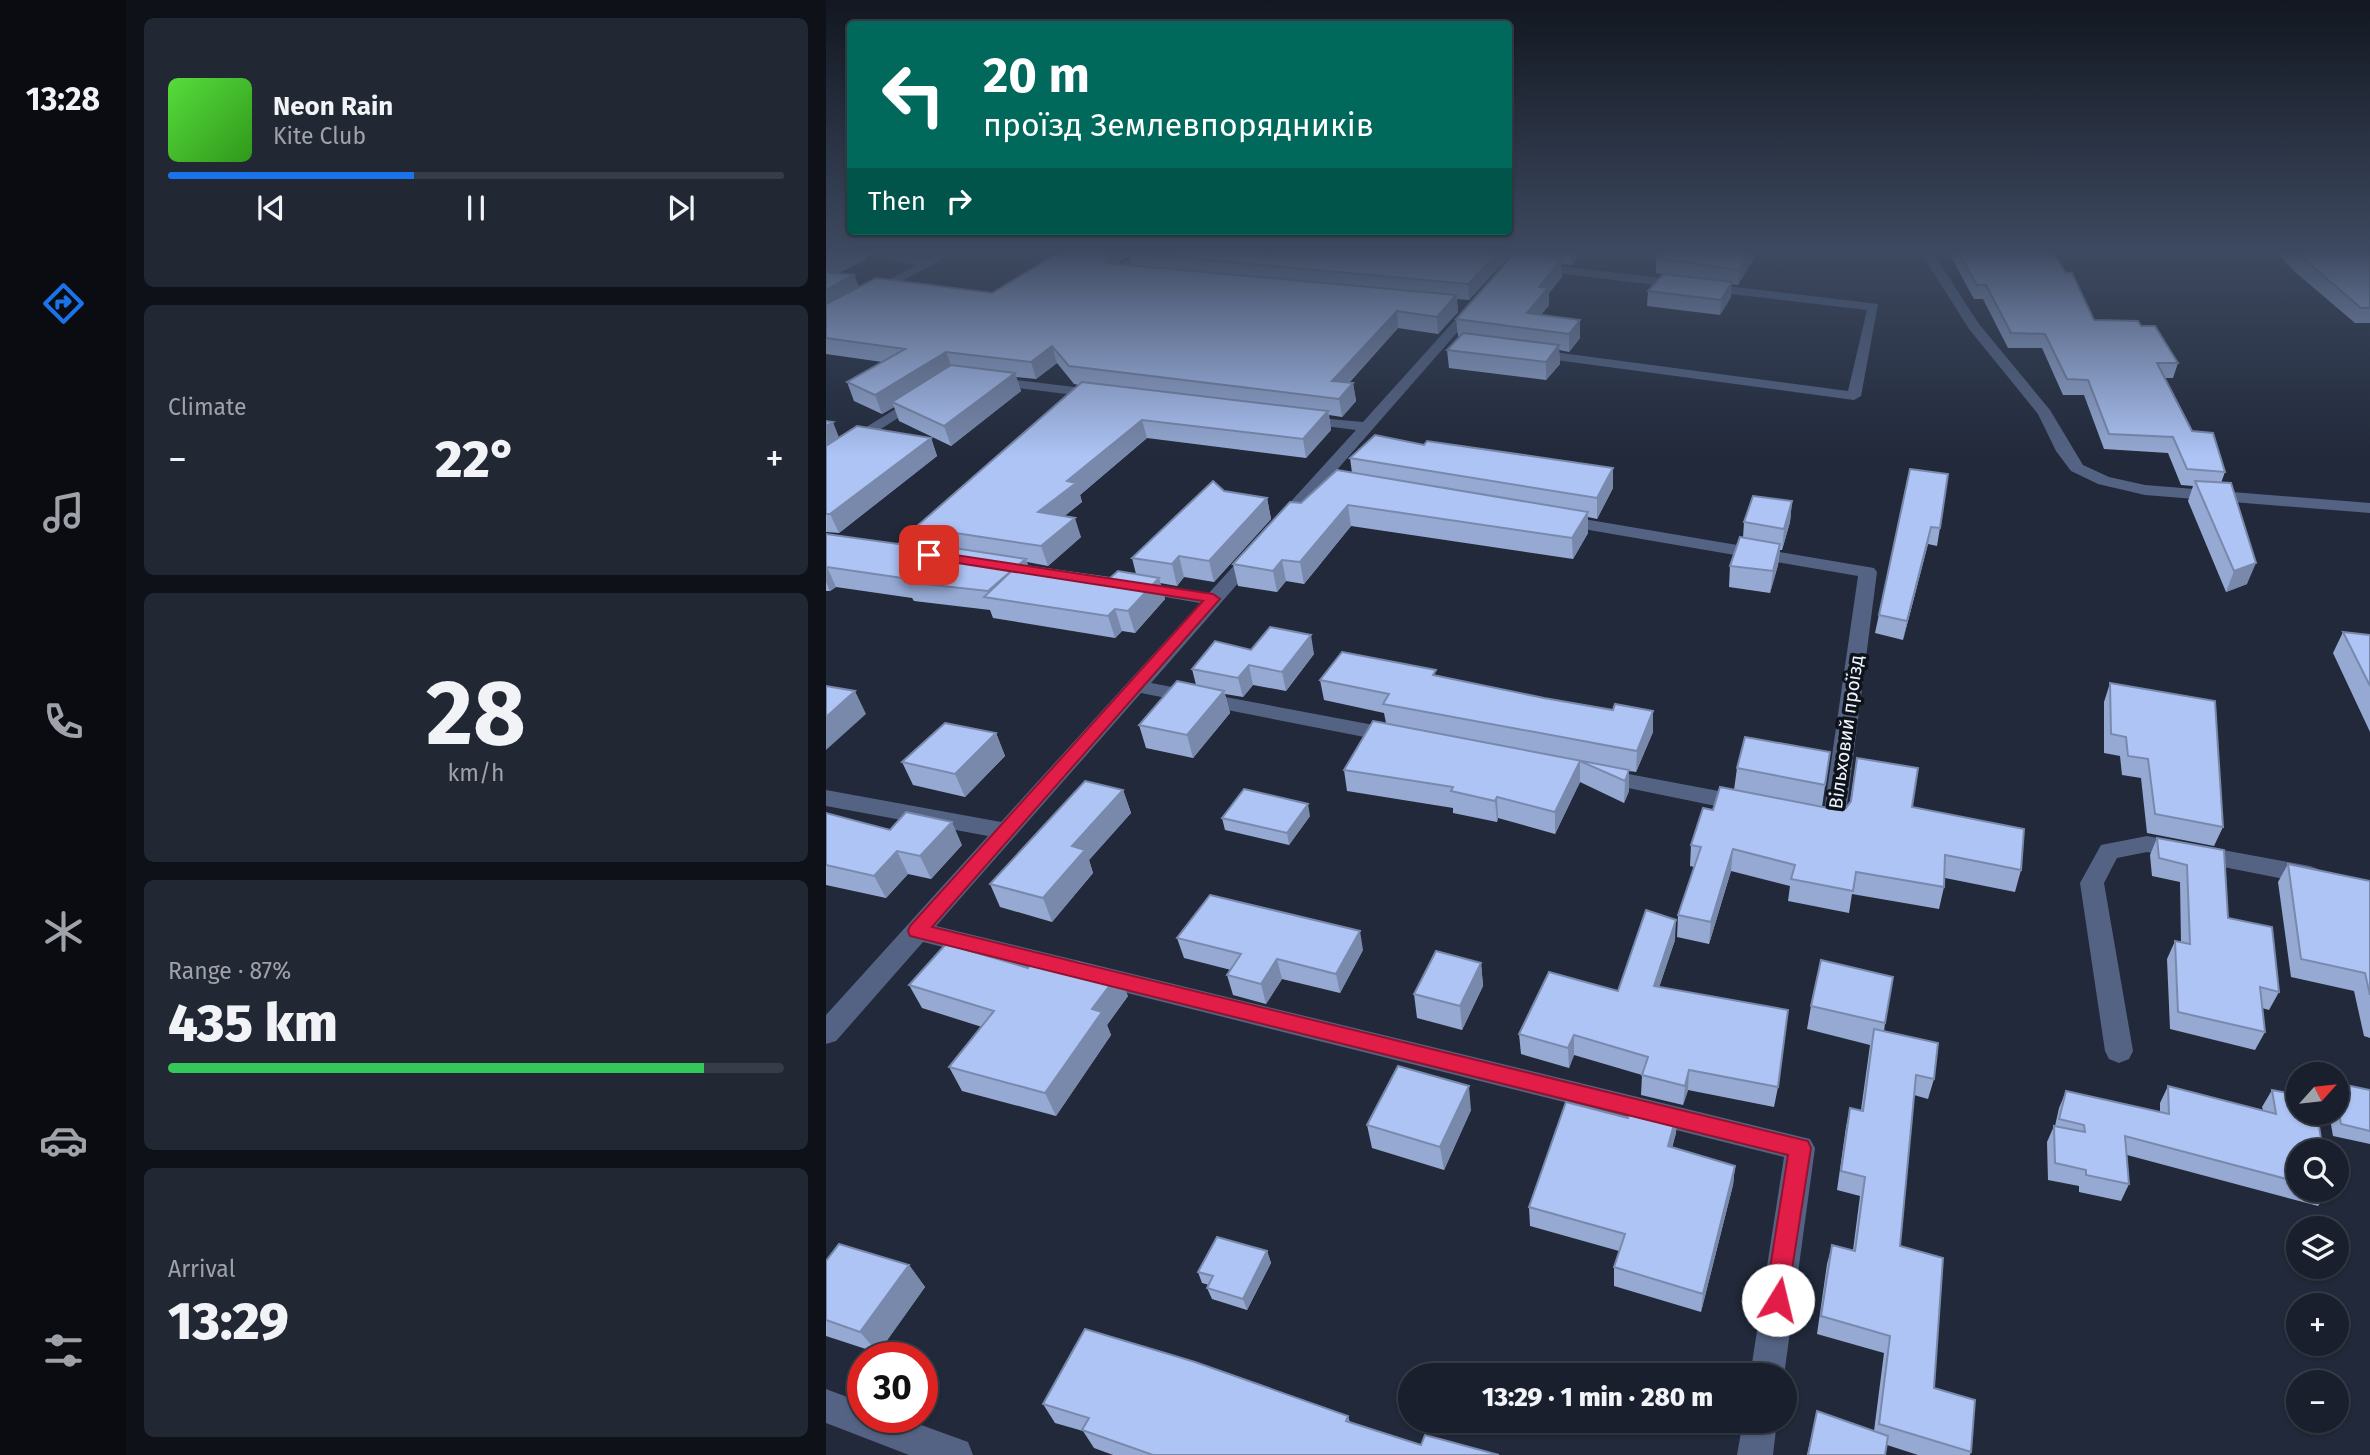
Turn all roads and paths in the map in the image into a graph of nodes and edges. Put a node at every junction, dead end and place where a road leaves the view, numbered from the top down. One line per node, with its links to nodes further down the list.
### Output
1 (1460, 321): 9 (street)
2 (1871, 321): 4 (street)
3 (1971, 321): 13 (street)
4 (1511, 351)
5 (981, 379): 7 (street)
6 (931, 391): 10 (street)
7 (1119, 396)
8 (1284, 417): 9 (street)
9 (1367, 427): 11 (street)
10 (826, 458)
11 (1320, 480): 12 (street); 16 (street)
12 (1347, 484)
13 (2370, 508)
14 (1539, 517): 22 (street, Вільховий проїзд)
15 (1120, 584): 16 (street)
16 (1213, 599): 17 (street)
17 (1136, 686): 18 (street); 23 (street)
18 (1410, 739)
19 (1588, 774): 21 (street)
20 (826, 798): 23 (street)
21 (1766, 808)
22 (1793, 813)
23 (1006, 831): 25 (street)
24 (2331, 878): 27 (street)
25 (917, 931): 26 (street); 28 (street)
26 (826, 1033)
27 (2119, 1051)
28 (1768, 1363)
29 (826, 1406): 31 (street)
30 (1758, 1433): 32 (street)
31 (955, 1455)
32 (1755, 1455)

